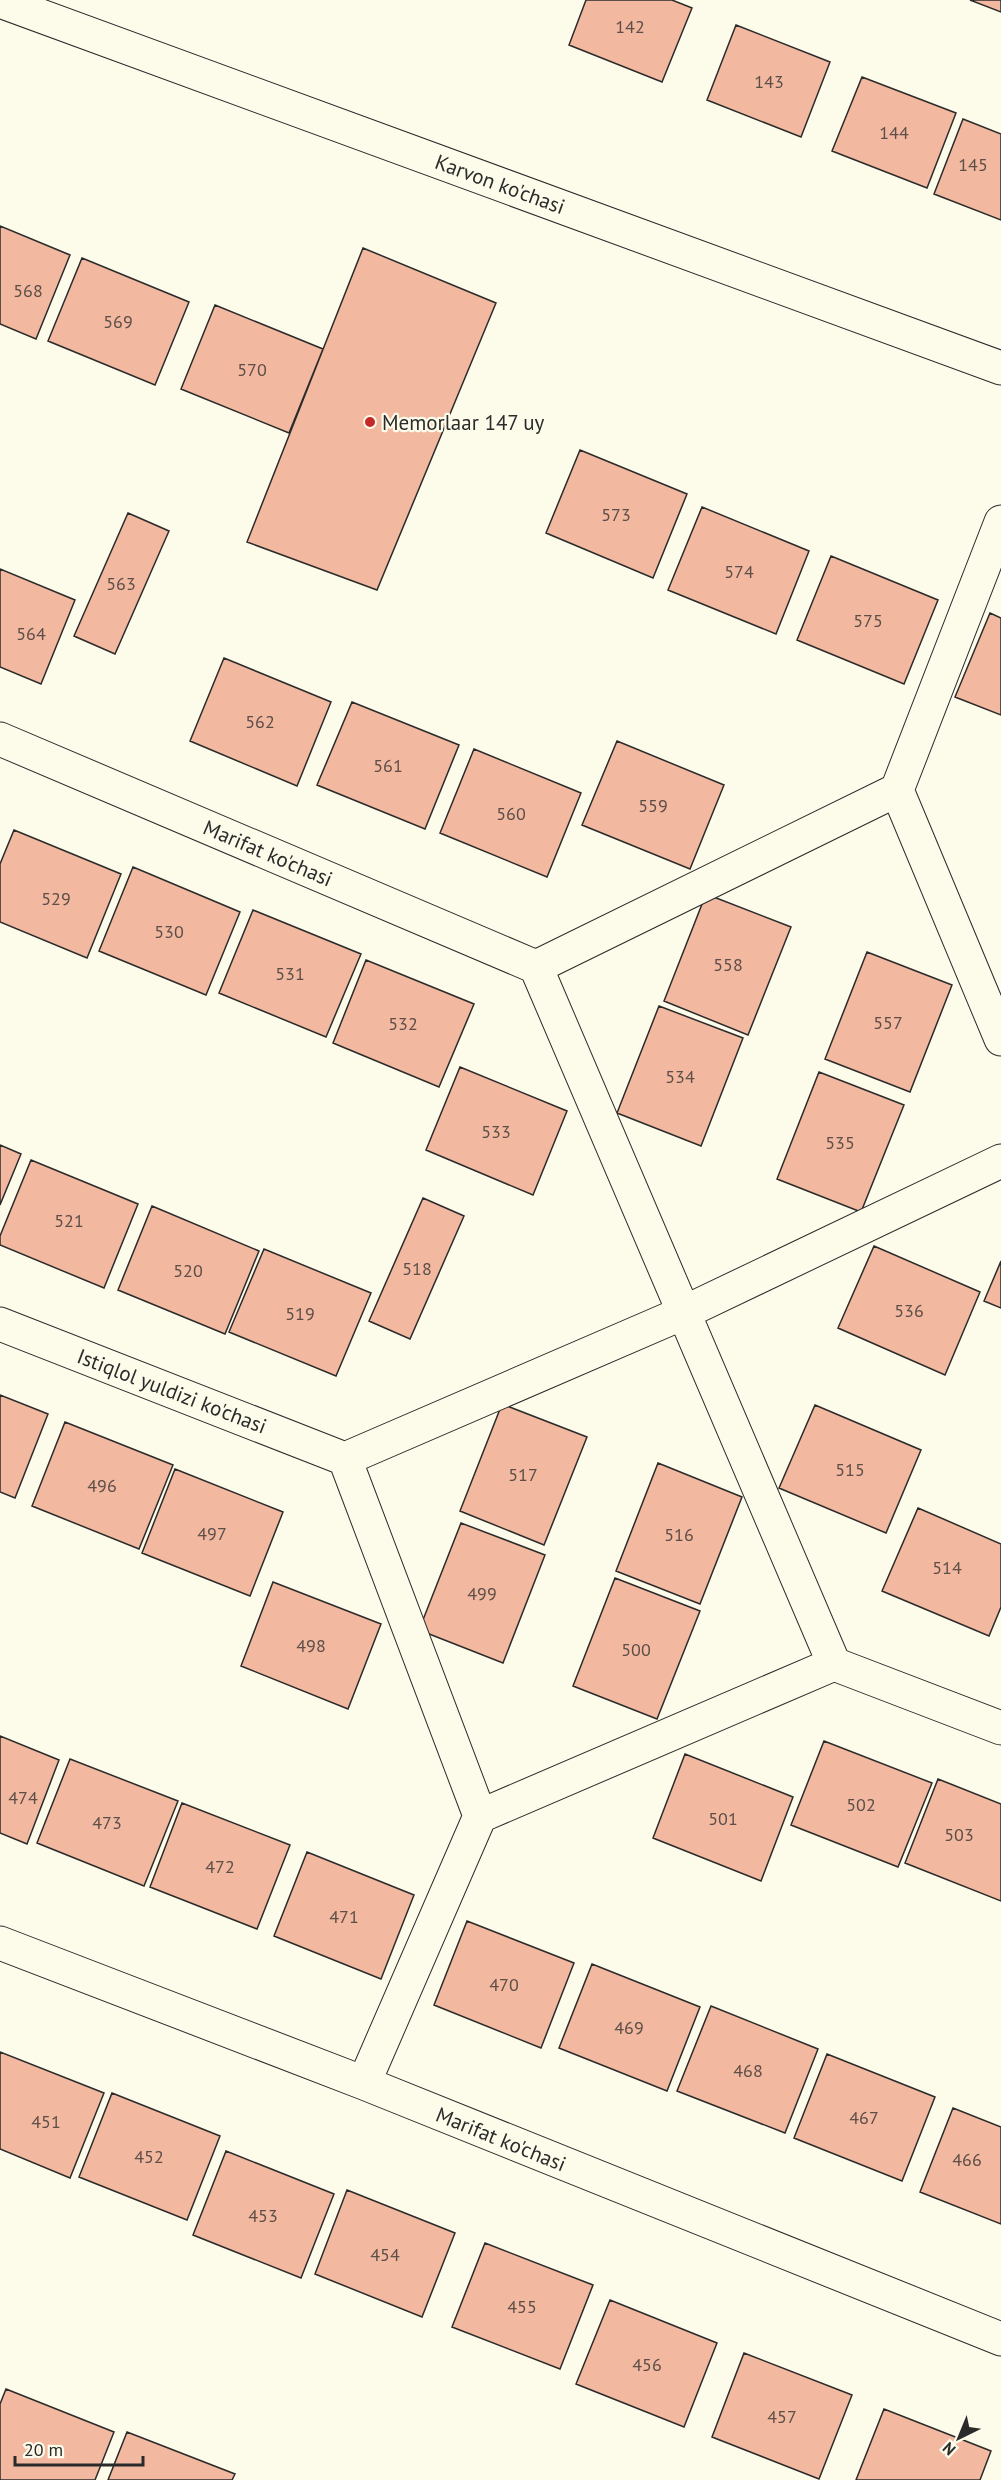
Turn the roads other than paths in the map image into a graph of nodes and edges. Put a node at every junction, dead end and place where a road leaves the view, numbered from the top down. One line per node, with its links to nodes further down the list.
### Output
1 (0, 1): 2 (street, Karvon ko'chasi)
2 (1001, 368)
3 (1001, 522): 5 (street)
4 (0, 740): 6 (street, Marifat ko'chasi)
5 (897, 790): 6 (street); 7 (street)
6 (536, 967): 9 (street)
7 (1001, 1040)
8 (1001, 1161): 9 (street)
9 (683, 1313): 11 (street); 12 (street)
10 (0, 1324): 11 (street, Istiqlol yuldizi ko'chasi)
11 (345, 1459): 14 (street)
12 (834, 1664): 13 (street); 14 (street)
13 (1001, 1728)
14 (480, 1816): 16 (street)
15 (0, 1943): 16 (street, Marifat ko'chasi)
16 (364, 2083): 17 (street, Marifat ko'chasi)
17 (1001, 2339)

